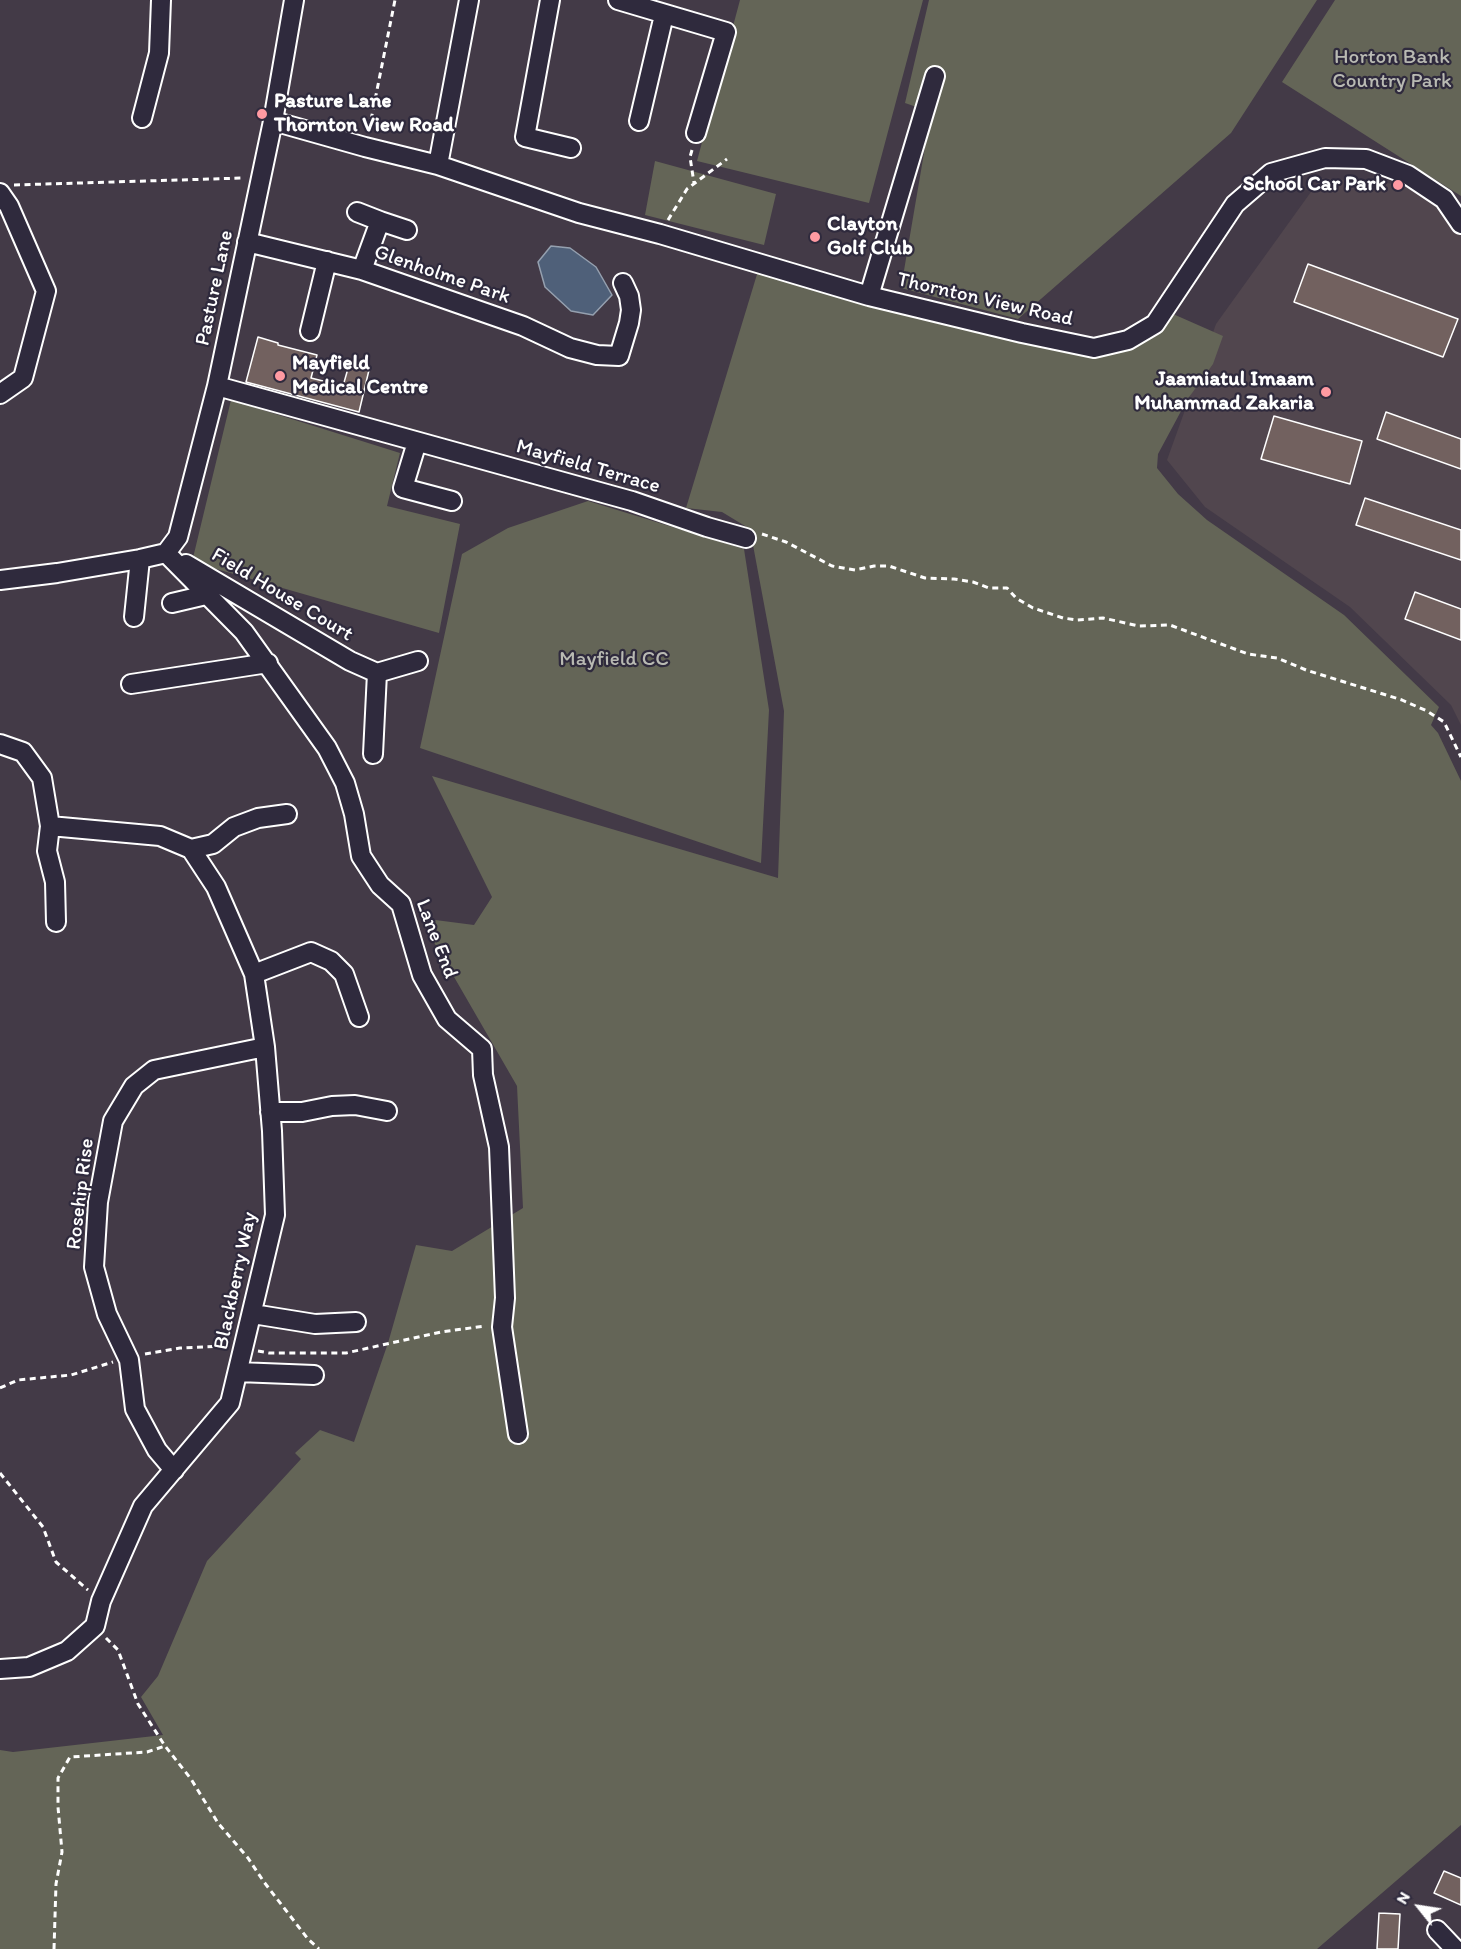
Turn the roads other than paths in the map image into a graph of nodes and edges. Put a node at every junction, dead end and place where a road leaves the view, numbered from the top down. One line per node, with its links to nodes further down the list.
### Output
1 (161, 0): 8 (street)
2 (294, 0): 9 (street, Pasture Lane)
3 (469, 0): 13 (street)
4 (550, 0): 12 (street)
5 (618, 0): 6 (street)
6 (664, 15): 10 (street); 11 (street)
7 (935, 76): 23 (street)
8 (142, 118)
9 (273, 121): 13 (street, Thornton View Road); 19 (street, Pasture Lane)
10 (639, 121)
11 (696, 133)
12 (571, 148)
13 (438, 165): 23 (street, Thornton View Road)
14 (6, 189): 26 (street)
15 (357, 212): 16 (street)
16 (380, 221): 18 (street); 21 (street)
17 (1461, 224): 23 (street, Thornton View Road)
18 (407, 230)
19 (247, 242): 20 (street, Glenholme Park); 25 (street, Pasture Lane)
20 (327, 261): 21 (street, Glenholme Park); 24 (street)
21 (362, 270): 22 (street, Glenholme Park)
22 (623, 283)
23 (869, 296)
24 (310, 331)
25 (217, 386): 27 (street, Mayfield Terrace); 30 (street, Pasture Lane)
26 (0, 394)
27 (417, 442): 28 (street); 29 (street, Mayfield Terrace)
28 (452, 501)
29 (746, 538)
30 (166, 553): 31 (street); 33 (street, Lane End); 38 (street, Field House Court)
31 (140, 559): 32 (street); 35 (street)
32 (0, 580)
33 (206, 595): 34 (street); 37 (street, Lane End)
34 (172, 603)
35 (134, 617)
36 (418, 661): 38 (street)
37 (268, 663): 39 (street); 55 (street, Lane End)
38 (377, 674): 41 (street)
39 (131, 684)
40 (0, 744): 43 (street)
41 (373, 754)
42 (288, 814): 44 (street)
43 (50, 826): 44 (street); 45 (street)
44 (191, 849): 46 (street, Blackberry Way)
45 (56, 922)
46 (254, 974): 47 (street); 48 (street, Blackberry Way)
47 (359, 1017)
48 (266, 1047): 50 (street, Blackberry Way); 56 (street, Rosehip Rise)
49 (387, 1111): 50 (street)
50 (270, 1112): 51 (street, Blackberry Way)
51 (252, 1314): 52 (street); 53 (street, Blackberry Way)
52 (356, 1322)
53 (238, 1372): 54 (street); 56 (street, Blackberry Way)
54 (314, 1375)
55 (518, 1434)
56 (174, 1470): 57 (street, Blackberry Way)
57 (0, 1669)
58 (1437, 1930): 59 (street)
59 (1455, 1949)

